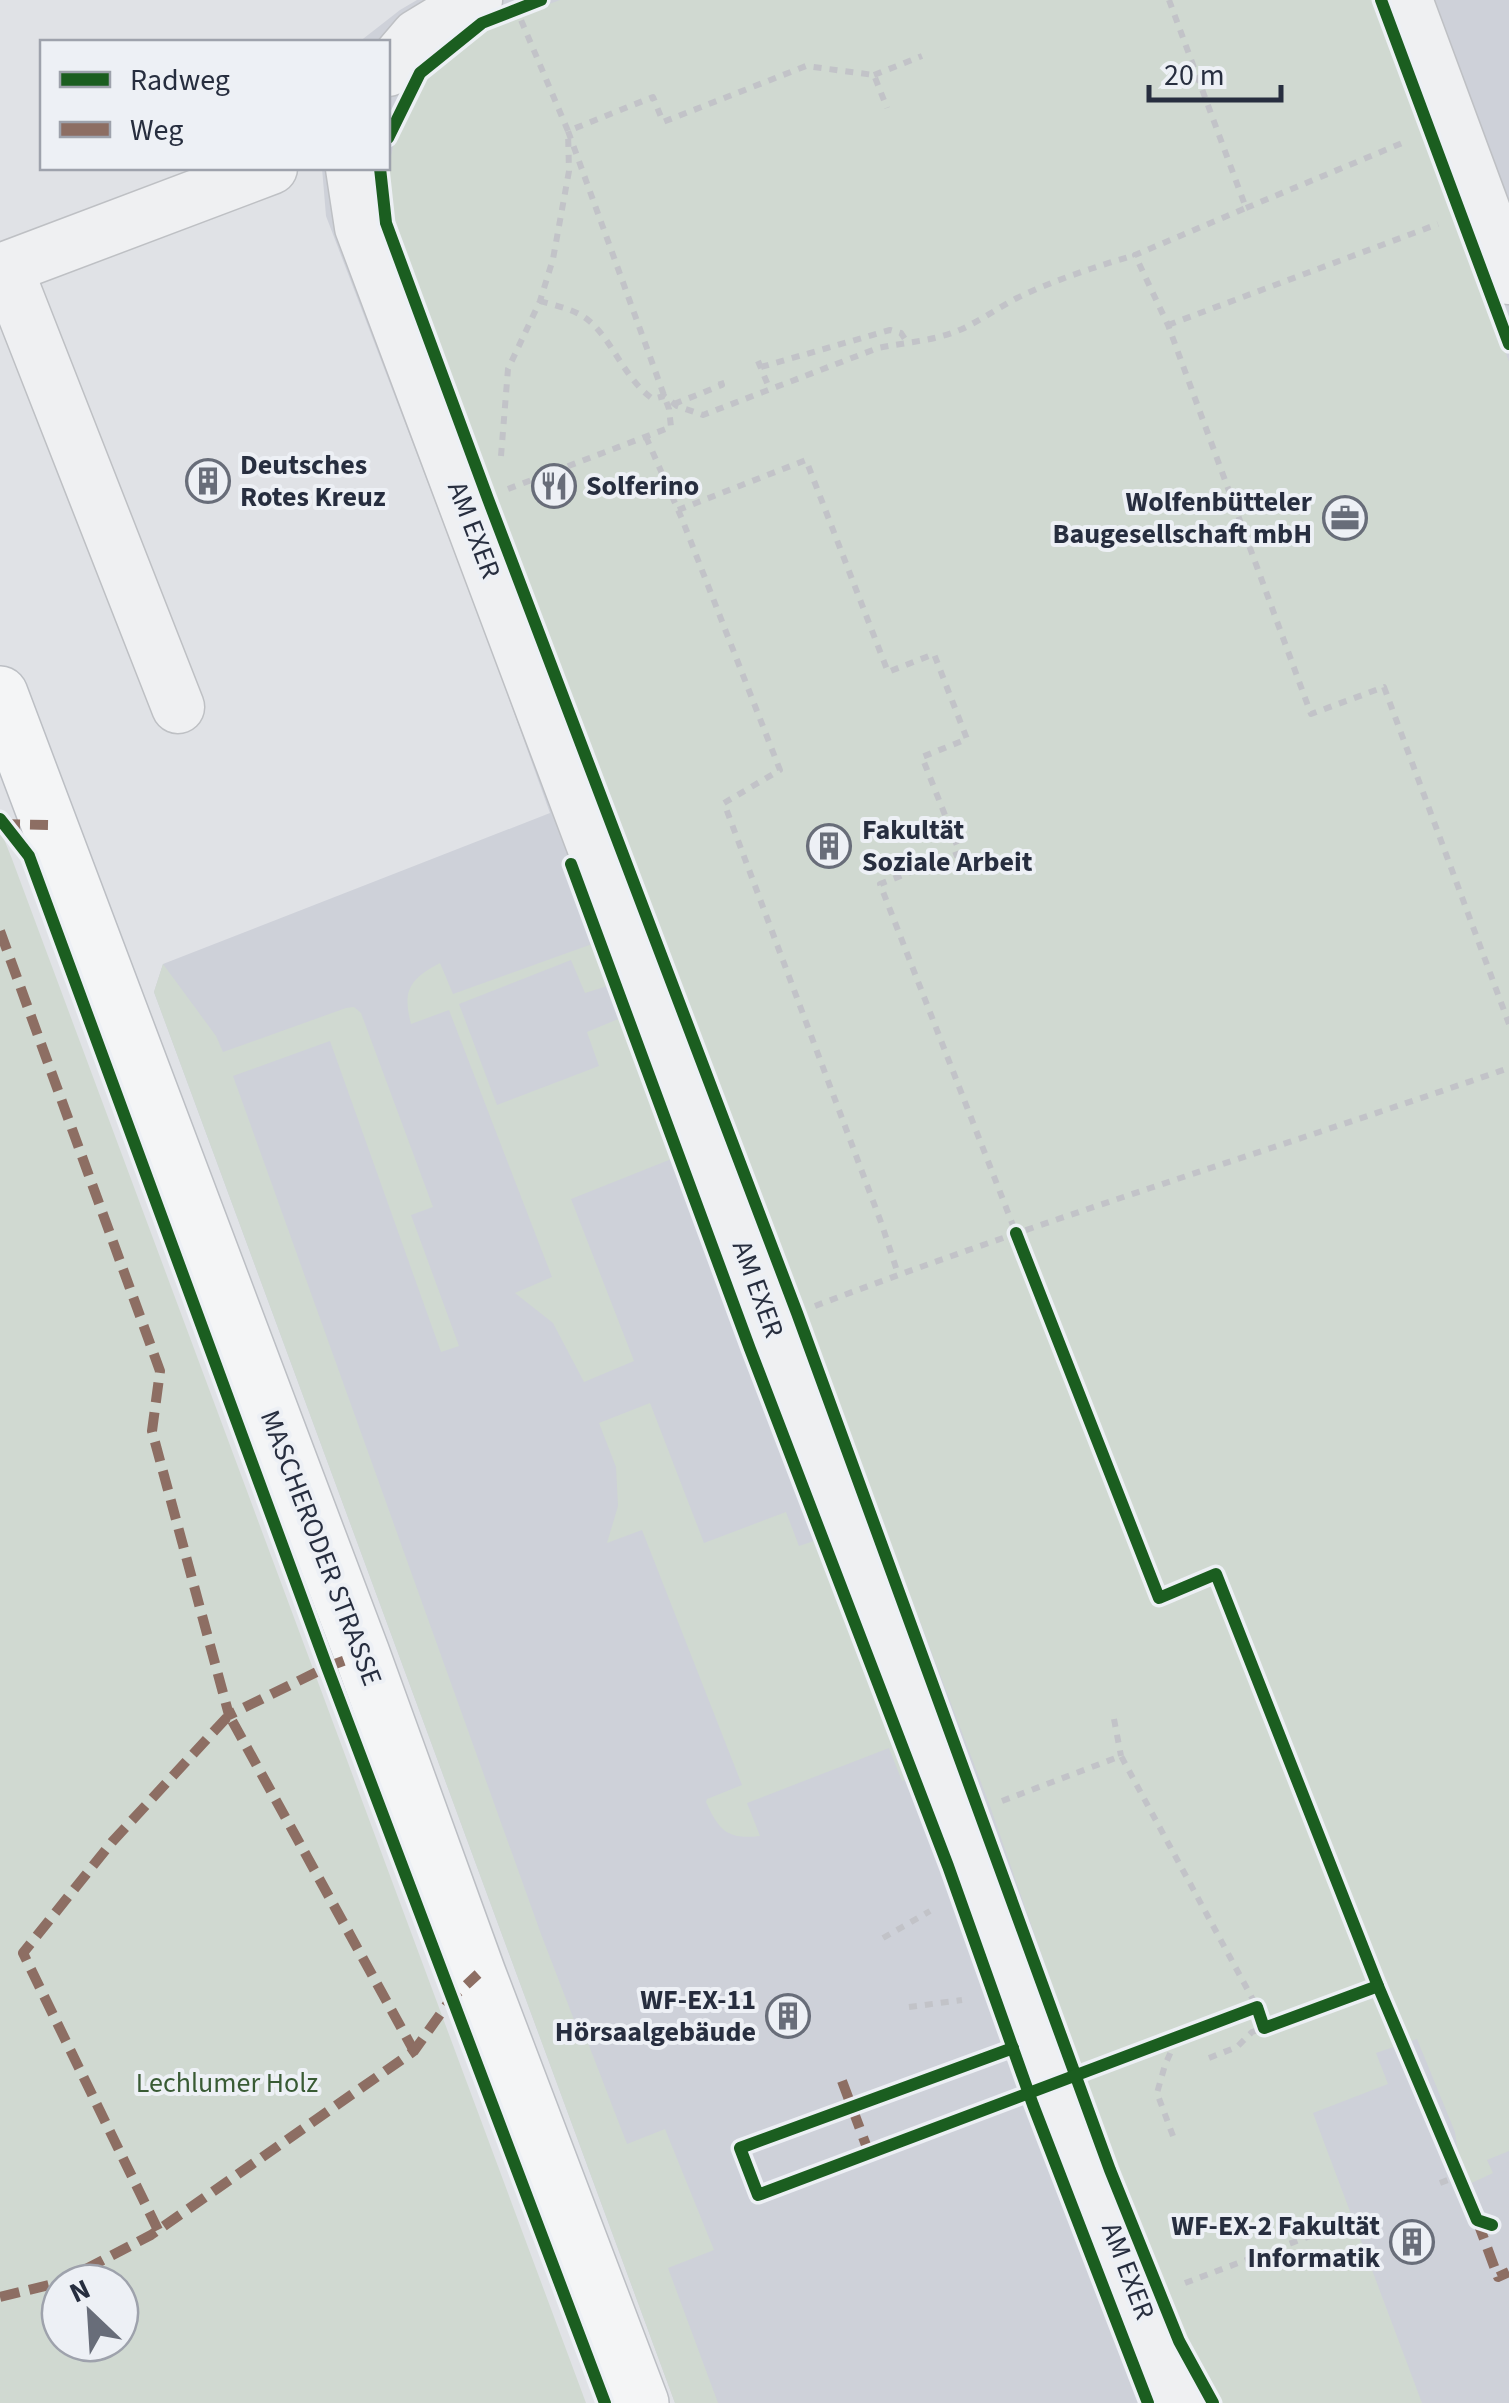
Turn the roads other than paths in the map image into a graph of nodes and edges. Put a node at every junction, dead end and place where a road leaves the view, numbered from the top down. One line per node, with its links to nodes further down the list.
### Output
1 (1406, 0): 6 (street)
2 (496, 5): 3 (street)
3 (390, 68)
4 (266, 170): 8 (street)
5 (352, 170): 10 (street, AM EXER)
6 (1509, 278)
7 (0, 694): 9 (main road, MASCHERODER STRASSE)
8 (178, 707)
9 (641, 2403)
10 (1184, 2403)

